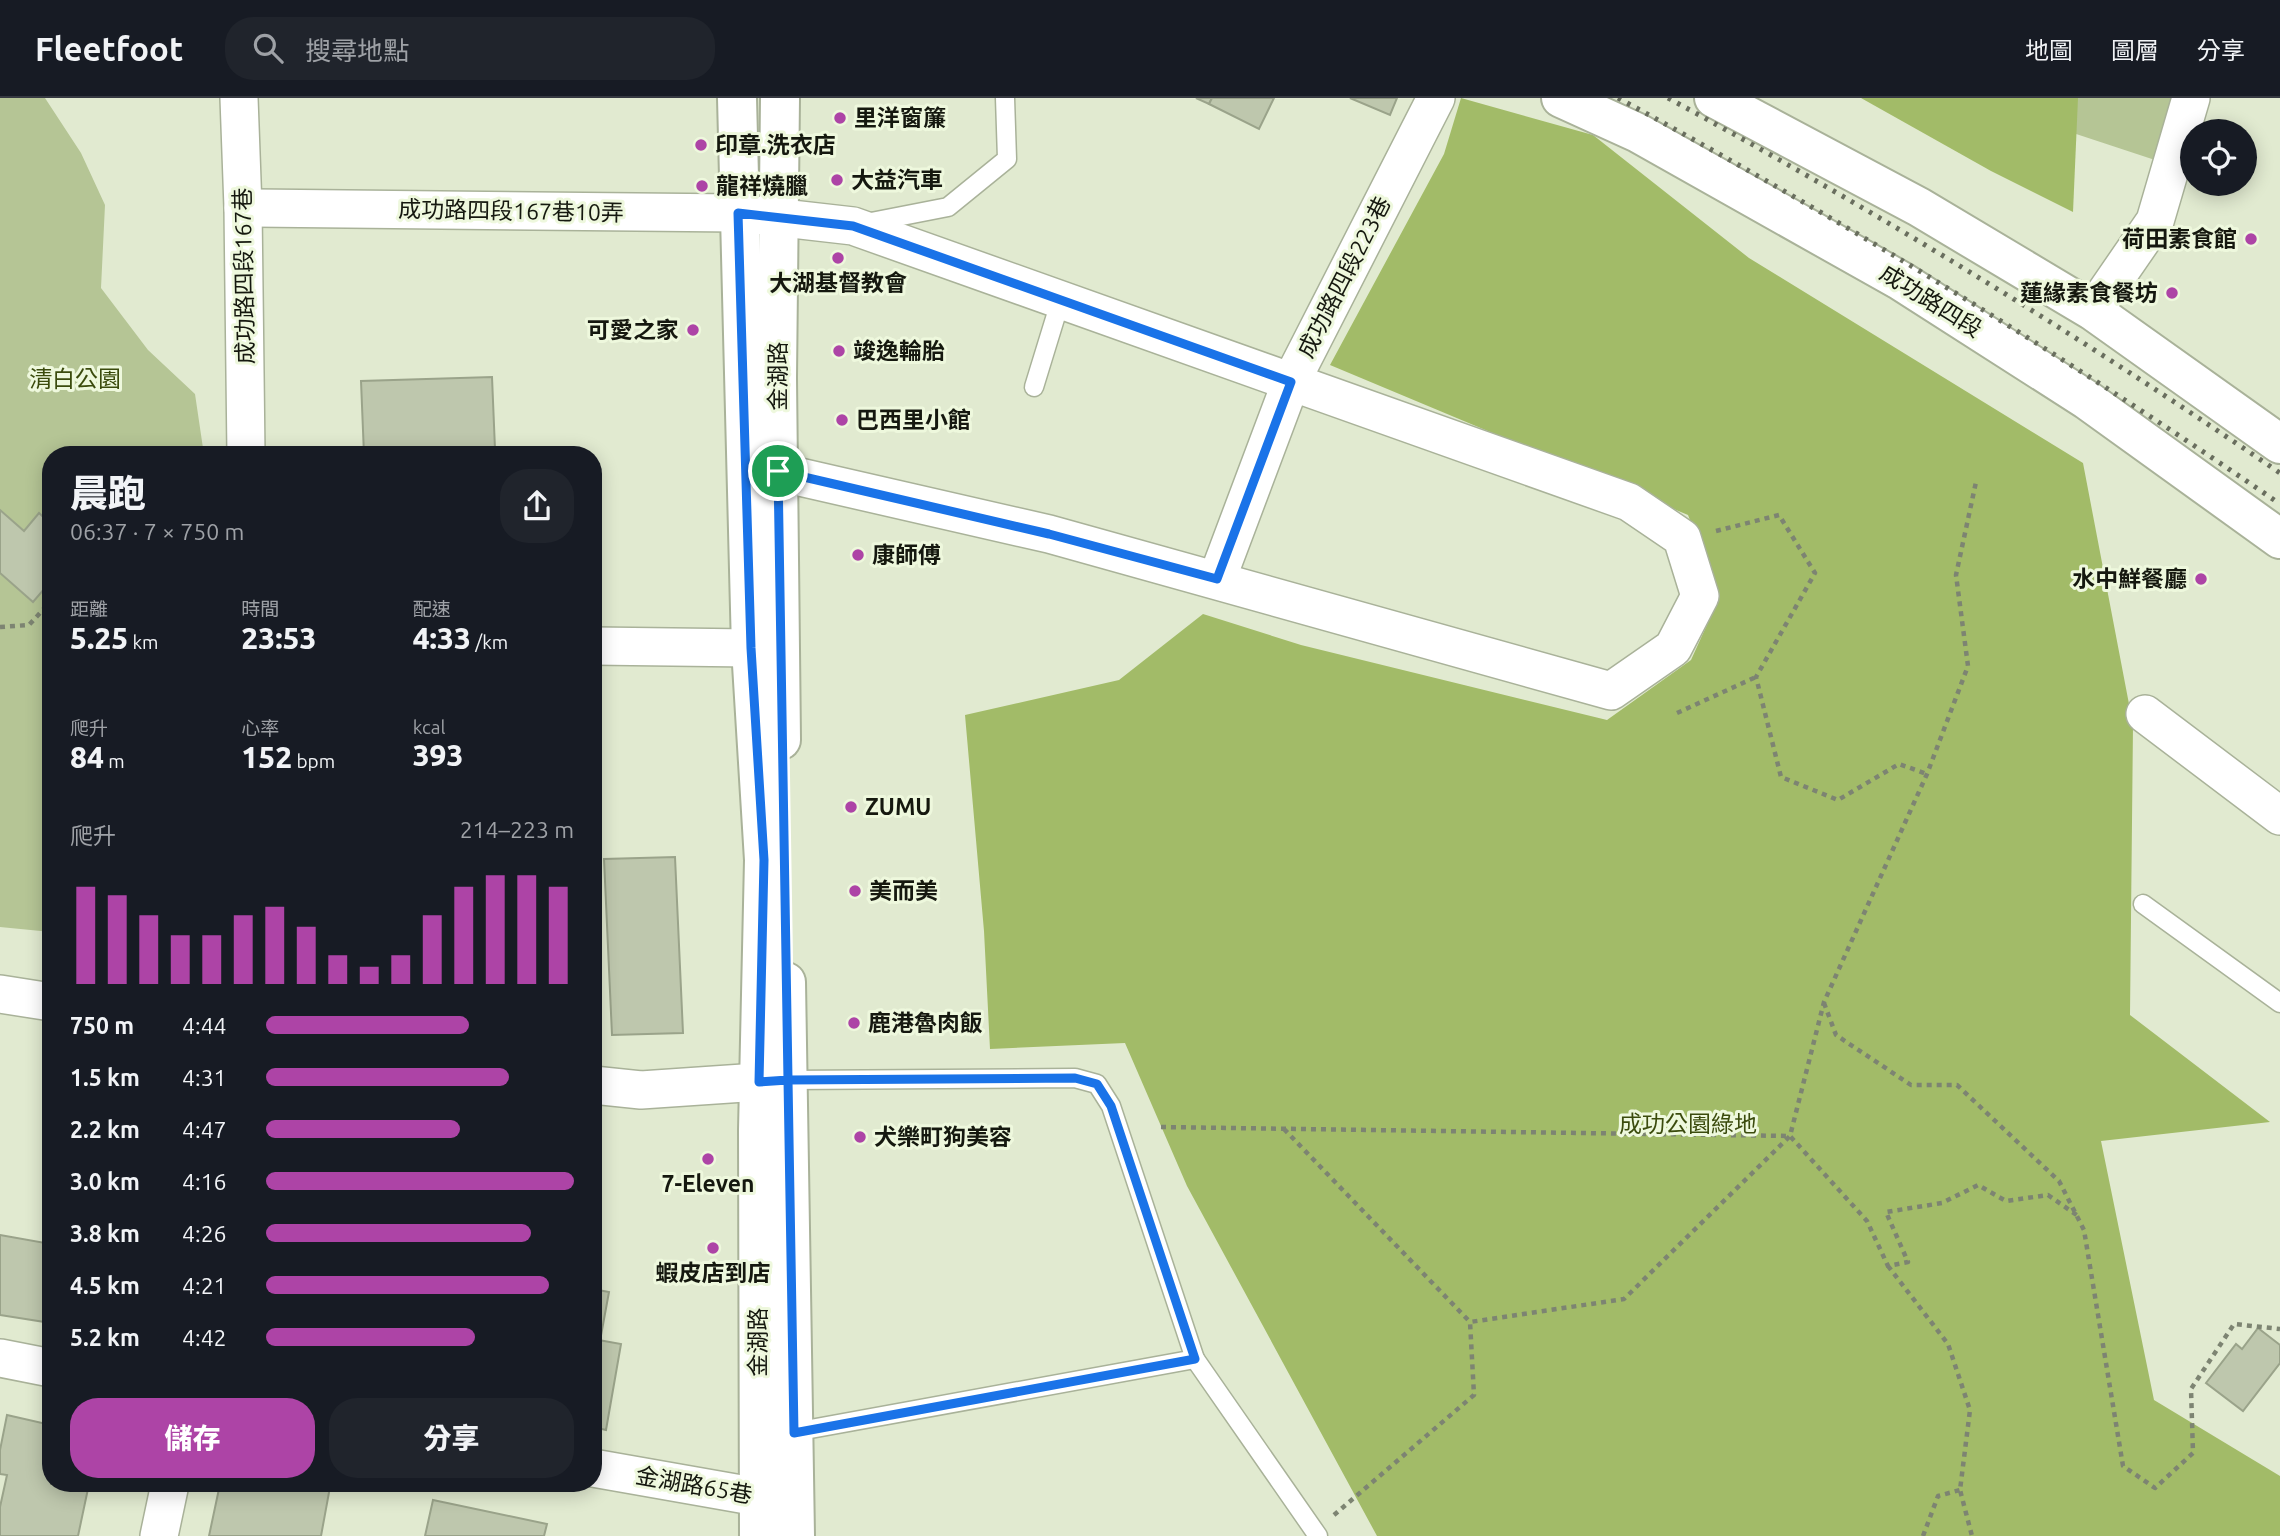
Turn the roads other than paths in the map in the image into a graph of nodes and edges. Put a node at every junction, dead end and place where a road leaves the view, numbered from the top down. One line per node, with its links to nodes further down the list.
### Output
1 (239, 98): 9 (street, 成功路四段167巷)
2 (737, 98): 10 (main road, 金湖路)
3 (780, 98): 11 (main road, 金湖路)
4 (1005, 98): 12 (lane)
5 (1436, 98): 15 (street, 成功路四段223巷)
6 (1561, 98): 20 (main road, 成功路四段)
7 (1714, 98): 14 (main road)
8 (2191, 98): 14 (street)
9 (243, 208): 10 (street, 成功路四段167巷10弄); 18 (street, 成功路四段167巷)
10 (738, 213): 11 (street, 成功路四段167巷10弄); 23 (main road, 金湖路)
11 (778, 216): 12 (street, 成功路四段167巷10弄); 19 (main road, 金湖路)
12 (853, 226): 13 (street, 成功路四段167巷10弄)
13 (1061, 299): 15 (street, 成功路四段167巷10弄); 16 (lane)
14 (2093, 311): 17 (main road)
15 (1291, 382): 21 (street, 成功路四段223巷); 21 (street, 成功路四段167巷10弄)
16 (1034, 387)
17 (2280, 444)
18 (246, 446)
19 (778, 471): 21 (street); 30 (main road, 金湖路)
20 (2280, 539)
21 (1217, 579)
22 (602, 646): 23 (street)
23 (751, 648): 30 (main road, 金湖路)
24 (2145, 714): 25 (street)
25 (2280, 816)
26 (2143, 904): 29 (lane)
27 (0, 994): 28 (street)
28 (42, 1001)
29 (2280, 1003)
30 (774, 1081): 31 (street); 33 (lane); 35 (main road, 金湖路); 38 (main road, 金湖路)
31 (602, 1086)
32 (0, 1358): 34 (street)
33 (1195, 1359): 35 (lane); 39 (lane)
34 (42, 1366)
35 (794, 1433): 38 (main road, 金湖路)
36 (602, 1469): 38 (street, 金湖路65巷)
37 (168, 1492): 40 (street)
38 (776, 1498): 41 (main road, 金湖路); 42 (main road, 金湖路)
39 (1317, 1534)
40 (159, 1536)
41 (759, 1536)
42 (795, 1536)

